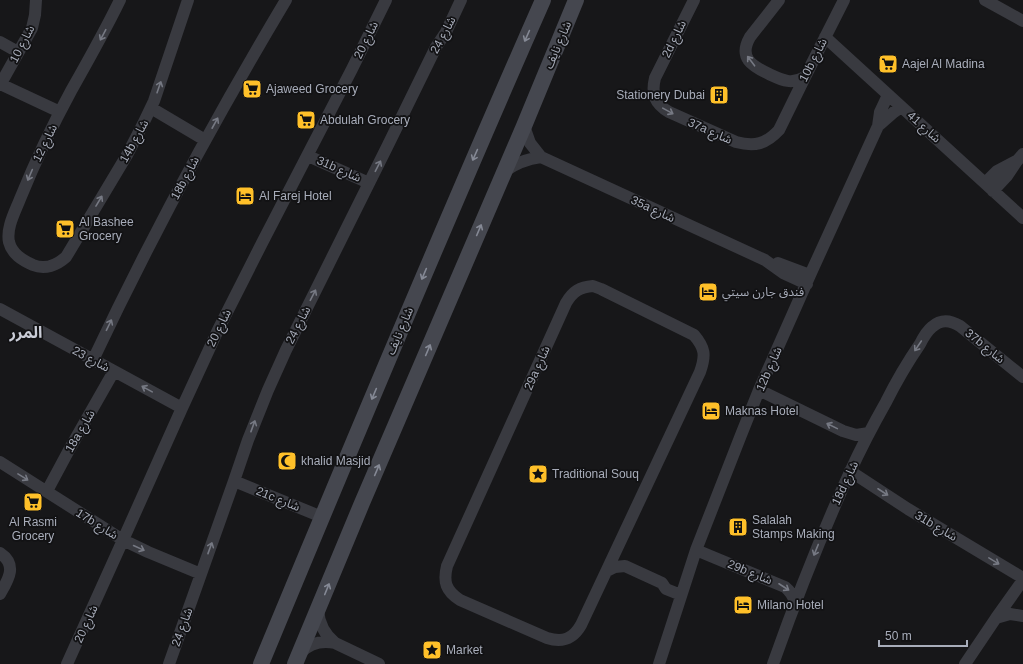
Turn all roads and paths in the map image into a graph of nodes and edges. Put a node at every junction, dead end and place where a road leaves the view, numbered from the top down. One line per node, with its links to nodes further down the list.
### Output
1 (36, 0): 16 (street, شارع 10)
2 (120, 0): 25 (street, شارع 12, one-way to 25)
3 (188, 0): 24 (street, 14b شارع, one-way to 3)
4 (286, 0): 29 (street, 18b شارع, one-way to 4)
5 (386, 0): 30 (street, شارع 20)
6 (461, 0): 34 (street, شارع 24, one-way to 6)
7 (543, 0): 51 (main road, شارع نايف, one-way to 51)
8 (576, 0): 27 (main road, شارع نايف)
9 (694, 0): 18 (street, 2d شارع)
10 (779, 0): 19 (street, one-way to 10)
11 (844, 0): 14 (street, 10b شارع)
12 (985, 0): 13 (street)
13 (1023, 21)
14 (825, 38): 17 (street, 10b شارع); 21 (street, شارع 41)
15 (0, 42): 16 (street)
16 (18, 52): 20 (street, شارع 10)
17 (805, 77): 19 (street); 22 (street, 10b شارع)
18 (655, 78): 26 (street, 37a شارع, one-way to 26)
19 (784, 80): 22 (street)
20 (0, 85): 25 (street)
21 (888, 95): 23 (street, شارع 41); 28 (street, 12b شارع)
22 (794, 99): 26 (street, 10b شارع)
23 (902, 107): 28 (street, 12b شارع); 35 (street, شارع 41)
24 (151, 108): 29 (street); 37 (street, 14b شارع, one-way to 24)
25 (60, 112): 37 (street, شارع 12, one-way to 37)
26 (783, 121)
27 (524, 126): 31 (street, 35a شارع); 33 (main road, شارع نايف)
28 (878, 126): 38 (street, 12b شارع)
29 (205, 140): 41 (street, 18b شارع, one-way to 29)
30 (308, 156): 34 (street, 31b شارع); 45 (street, شارع 20)
31 (541, 157): 33 (street); 38 (street, 35a شارع)
32 (1020, 157): 35 (street)
33 (505, 171): 64 (main road, شارع نايف, one-way to 33)
34 (370, 183): 49 (street, شارع 24, one-way to 34)
35 (989, 187): 36 (street, شارع 41)
36 (1023, 218)
37 (52, 266)
38 (809, 280): 44 (street, 12b شارع)
39 (0, 309): 41 (street, شارع 23)
40 (945, 320): 43 (street, 37b شارع); 46 (street, 18d شارع, one-way to 46)
41 (93, 360): 42 (street, شارع 23)
42 (114, 371): 45 (street, شارع 23, one-way to 42); 50 (street, 18a شارع)
43 (1023, 377)
44 (759, 390): 46 (street, one-way to 44); 54 (street, 12b شارع)
45 (182, 408): 52 (street, شارع 20)
46 (869, 433): 48 (street, 18d شارع)
47 (0, 462): 50 (street, 17b شارع, one-way to 50)
48 (850, 471): 59 (street, 31b شارع, one-way to 59); 63 (street, 18d شارع, one-way to 63)
49 (234, 481): 51 (street, 21c شارع); 58 (street, شارع 24, one-way to 49)
50 (47, 491): 52 (street, 17b شارع)
51 (322, 517): 68 (main road, شارع نايف)
52 (123, 540): 58 (street, 17b شارع, one-way to 58); 70 (street, شارع 20)
53 (617, 549): 56 (street); 57 (street, 29a شارع); 57 (street, 29a شارع)
54 (696, 550): 60 (street, 12b شارع); 63 (street, 29b شارع, one-way to 63)
55 (0, 552): 62 (street)
56 (625, 566): 57 (street); 60 (street)
57 (607, 571)
58 (201, 574): 71 (street, شارع 24)
59 (1023, 579): 61 (street)
60 (682, 591): 75 (street, 12b شارع)
61 (1015, 591): 65 (street); 66 (street)
62 (0, 594)
63 (795, 602): 76 (street, 18d شارع)
64 (318, 610): 67 (street); 69 (main road, شارع نايف)
65 (1023, 616): 66 (street)
66 (996, 618): 77 (street)
67 (335, 643): 69 (street); 74 (street)
68 (268, 647): 72 (main road, شارع نايف); 73 (main road)
69 (298, 658)
70 (67, 664)
71 (168, 664)
72 (261, 664)
73 (267, 664)
74 (379, 664)
75 (659, 664)
76 (773, 664)
77 (965, 664)

